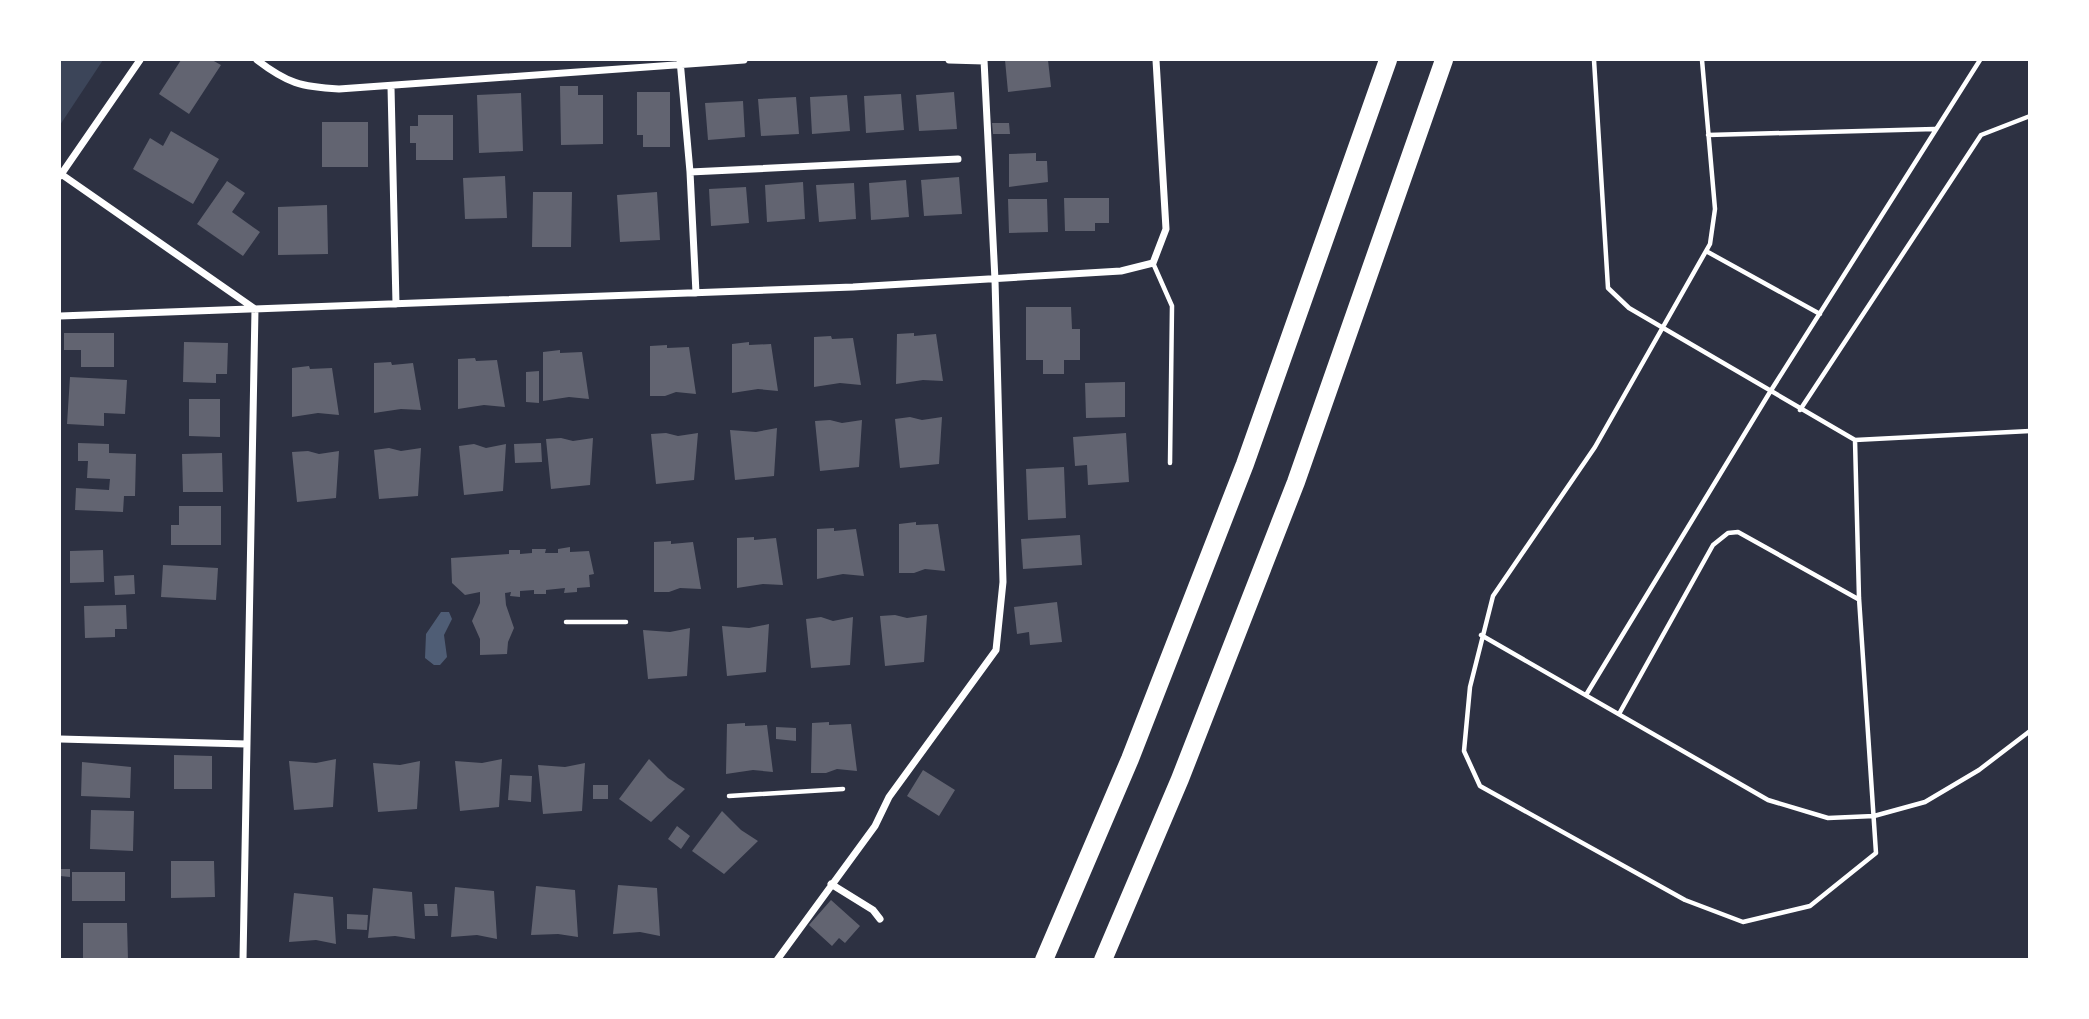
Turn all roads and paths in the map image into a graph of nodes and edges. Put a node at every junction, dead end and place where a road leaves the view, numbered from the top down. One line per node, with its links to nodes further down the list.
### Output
1 (140, 60): 19 (street)
2 (257, 60): 13 (street)
3 (744, 60): 12 (street)
4 (949, 60): 5 (street)
5 (984, 60): 22 (street)
6 (1156, 60): 21 (street)
7 (1388, 60): 50 (highway)
8 (1444, 60): 51 (highway)
9 (1594, 60): 28 (lane)
10 (1702, 60): 16 (lane)
11 (1980, 60): 15 (lane)
12 (680, 62): 13 (street); 18 (street)
13 (391, 87): 24 (street)
14 (2029, 116): 30 (lane)
15 (1936, 129): 16 (lane); 26 (lane)
16 (1708, 135): 20 (lane)
17 (958, 159): 18 (street)
18 (690, 173): 23 (street)
19 (60, 175): 25 (street)
20 (1706, 251): 26 (lane); 28 (lane)
21 (1153, 262): 22 (street); 33 (lane)
22 (995, 280): 23 (street); 46 (street)
23 (696, 293): 24 (street)
24 (396, 304): 25 (street)
25 (255, 309): 27 (street); 42 (street)
26 (1820, 314): 29 (lane)
27 (60, 316)
28 (1663, 329): 29 (lane); 37 (lane)
29 (1770, 393): 30 (lane); 38 (lane)
30 (1800, 410): 32 (lane)
31 (2029, 430): 32 (lane)
32 (1855, 440): 34 (lane)
33 (1170, 463)
34 (1859, 600): 39 (lane); 45 (lane)
35 (566, 622): 36 (lane)
36 (626, 622)
37 (1481, 635): 38 (lane); 45 (lane)
38 (1586, 695): 39 (lane)
39 (1619, 714): 45 (lane)
40 (2029, 731): 45 (lane)
41 (60, 739): 42 (street)
42 (247, 744): 48 (street)
43 (843, 789): 44 (lane)
44 (729, 796)
45 (1874, 816)
46 (831, 884): 47 (street); 49 (street)
47 (880, 919)
48 (243, 960)
49 (777, 960)
50 (1044, 960)
51 (1104, 960)

